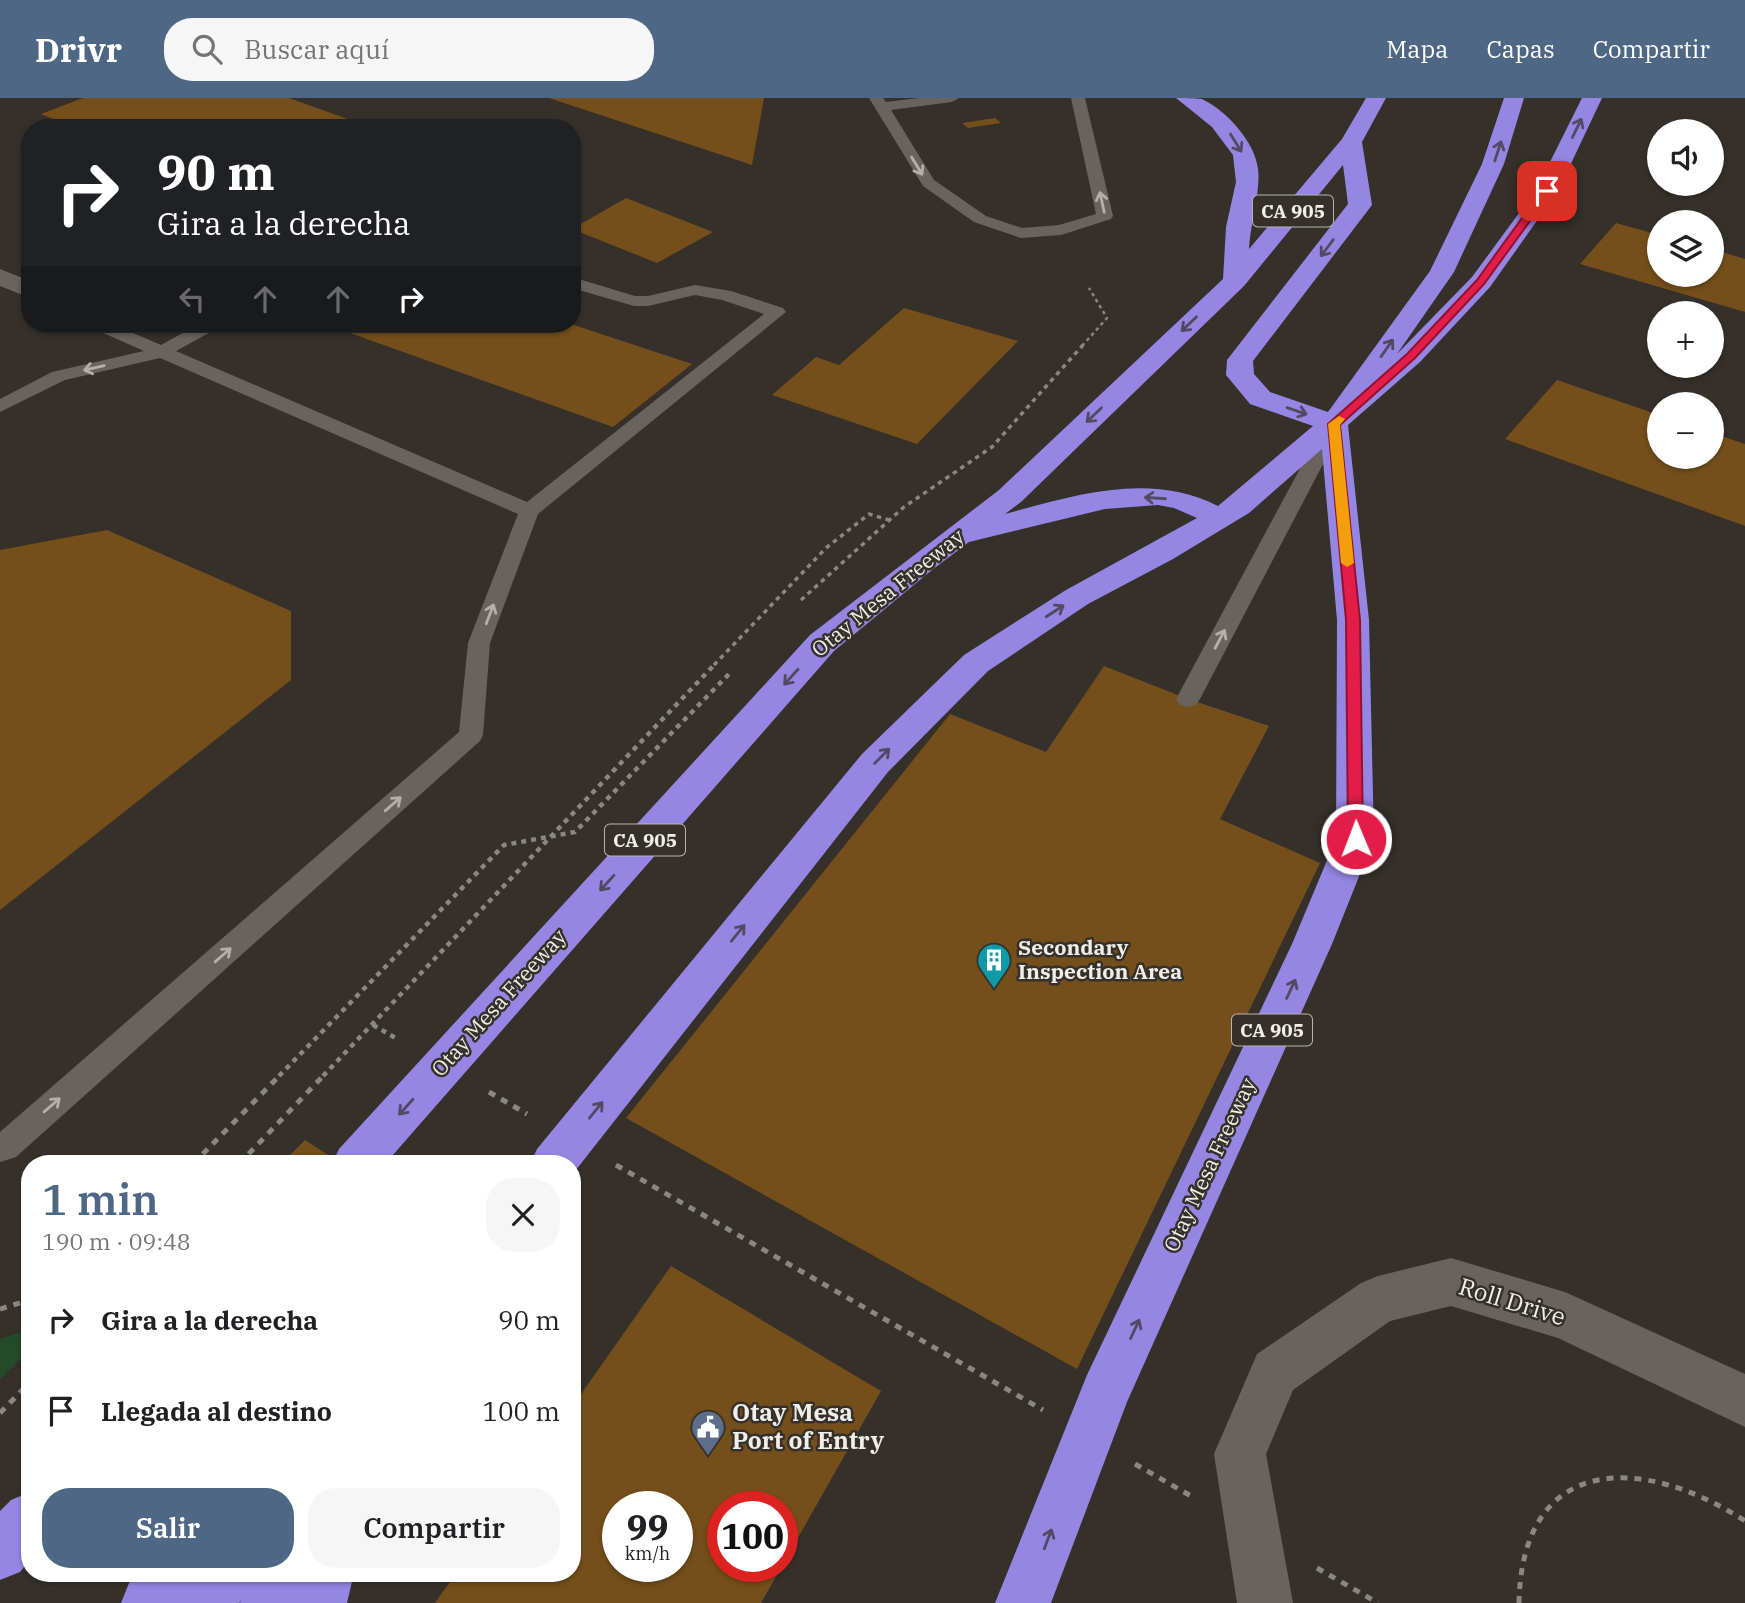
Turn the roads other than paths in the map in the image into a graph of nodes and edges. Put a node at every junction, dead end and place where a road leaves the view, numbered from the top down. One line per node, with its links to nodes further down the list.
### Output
1 (953, 98): 7 (lane)
2 (1079, 98): 7 (lane, one-way to 2)
3 (1186, 98): 10 (highway, one-way to 10)
4 (1376, 98): 8 (highway, Otay Mesa Freeway / CA 905)
5 (1514, 98): 17 (highway, one-way to 5)
6 (1592, 98): 17 (highway, one-way to 6)
7 (879, 103)
8 (1352, 142): 10 (highway, Otay Mesa Freeway / CA 905); 17 (highway, one-way to 17)
9 (0, 276): 12 (street)
10 (1235, 281): 20 (highway, Otay Mesa Freeway / CA 905, one-way to 20)
11 (581, 285): 18 (lane)
12 (21, 286)
13 (118, 333): 15 (lane)
14 (195, 333): 15 (lane)
15 (160, 352): 16 (lane, one-way to 16); 18 (lane)
16 (0, 406)
17 (1334, 424): 19 (highway); 21 (lane, one-way to 17); 40 (highway, Otay Mesa Freeway / CA 905, one-way to 17)
18 (529, 511): 22 (lane, one-way to 18)
19 (1219, 518): 20 (highway, one-way to 20); 24 (highway, one-way to 19)
20 (954, 538): 23 (highway, Otay Mesa Freeway / CA 905, one-way to 23)
21 (1188, 699)
22 (0, 1148)
23 (363, 1155)
24 (560, 1155)
25 (1745, 1401): 41 (street, Roll Drive)
26 (21, 1529): 27 (highway)
27 (0, 1552)
28 (171, 1582): 34 (highway)
29 (220, 1582): 35 (highway)
30 (248, 1582): 36 (highway)
31 (278, 1582): 37 (highway)
32 (304, 1582): 38 (highway)
33 (324, 1582): 39 (highway)
34 (149, 1603)
35 (204, 1603)
36 (235, 1603)
37 (268, 1603)
38 (296, 1603)
39 (319, 1603)
40 (1023, 1603)
41 (1265, 1603)

